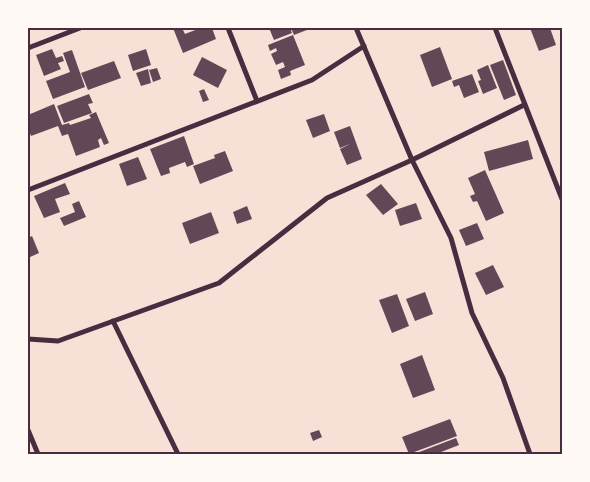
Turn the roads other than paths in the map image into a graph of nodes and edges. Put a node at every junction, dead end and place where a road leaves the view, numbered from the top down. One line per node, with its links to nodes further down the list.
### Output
1 (80, 28): 6 (street)
2 (228, 28): 7 (street)
3 (356, 28): 5 (street)
4 (495, 28): 8 (street)
5 (364, 46): 7 (street); 9 (street)
6 (28, 48)
7 (257, 101): 10 (street)
8 (524, 105): 9 (street); 11 (street)
9 (412, 160): 12 (street); 17 (street)
10 (28, 190)
11 (562, 199)
12 (113, 321): 13 (street); 16 (street)
13 (28, 339)
14 (28, 430): 15 (street)
15 (38, 454)
16 (178, 454)
17 (530, 454)

